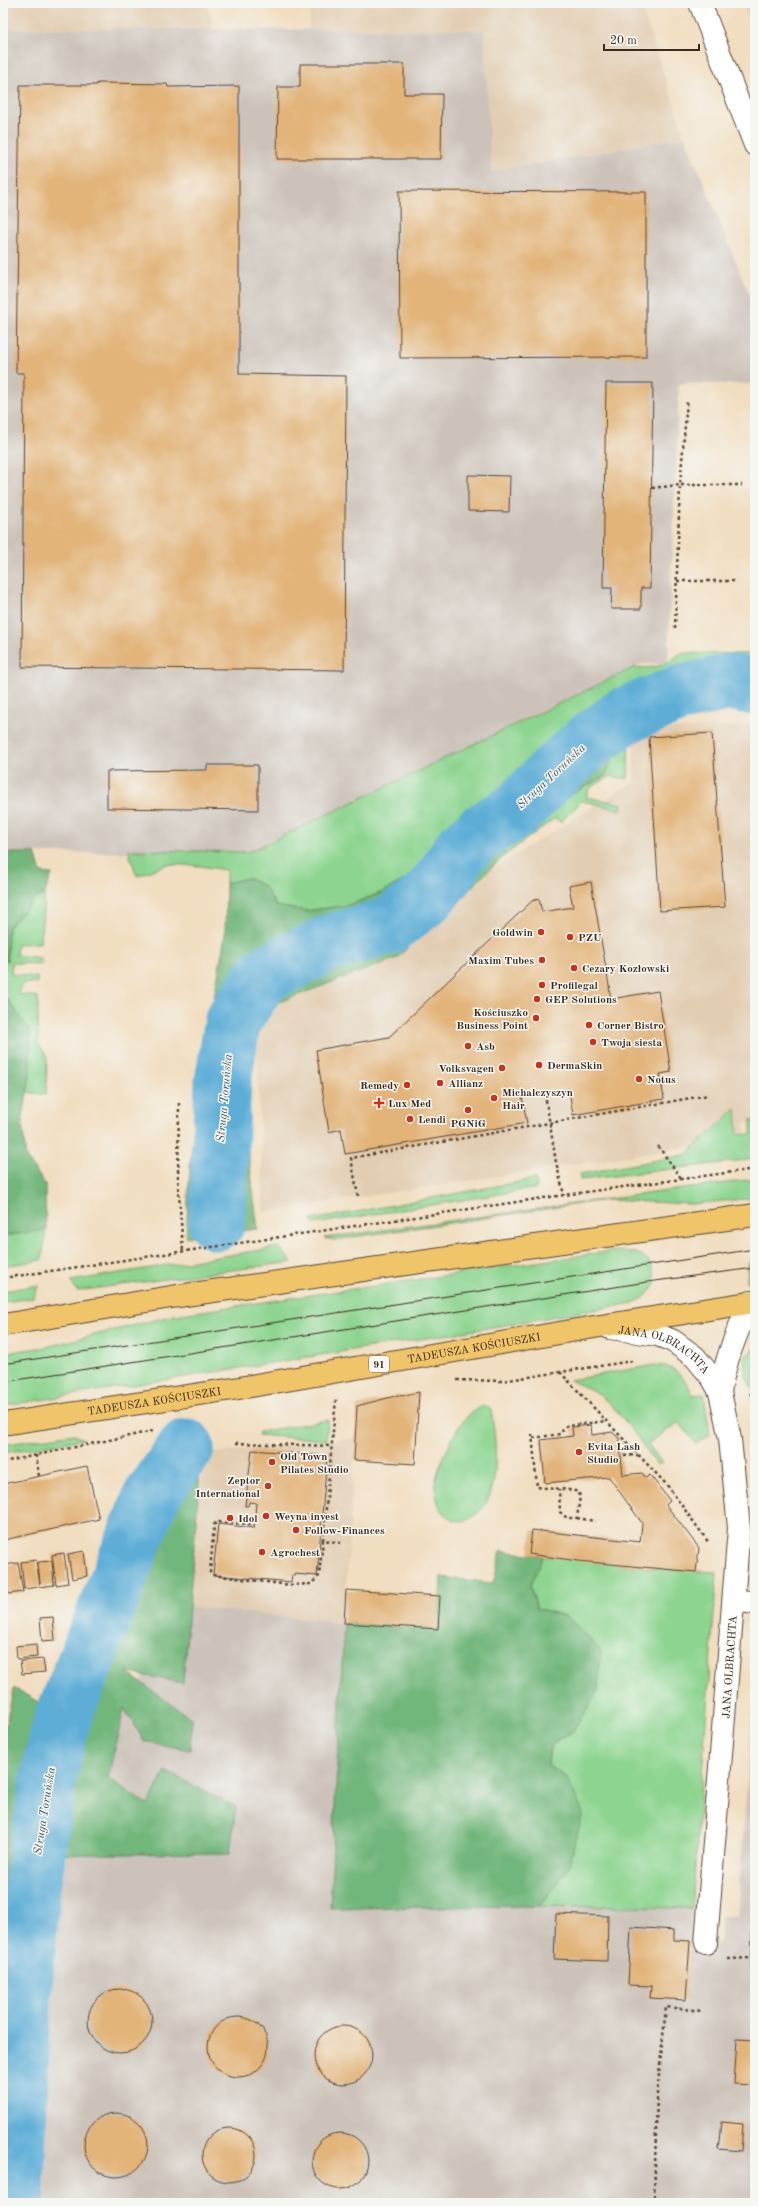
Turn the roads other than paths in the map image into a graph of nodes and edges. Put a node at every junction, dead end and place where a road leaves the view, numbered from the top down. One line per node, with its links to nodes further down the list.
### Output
1 (700, 3): 2 (street)
2 (755, 145)
3 (755, 1215): 5 (main road)
4 (753, 1302): 6 (main road, TADEUSZA KOŚCIUSZKI / 91); 7 (street, JANA OLBRACHTA)
5 (3, 1325)
6 (594, 1326): 7 (street, JANA OLBRACHTA); 8 (main road, TADEUSZA KOŚCIUSZKI / 91)
7 (720, 1392): 9 (street, JANA OLBRACHTA)
8 (3, 1424)
9 (734, 1600): 10 (street); 11 (street, JANA OLBRACHTA)
10 (755, 1603)
11 (706, 1942)

